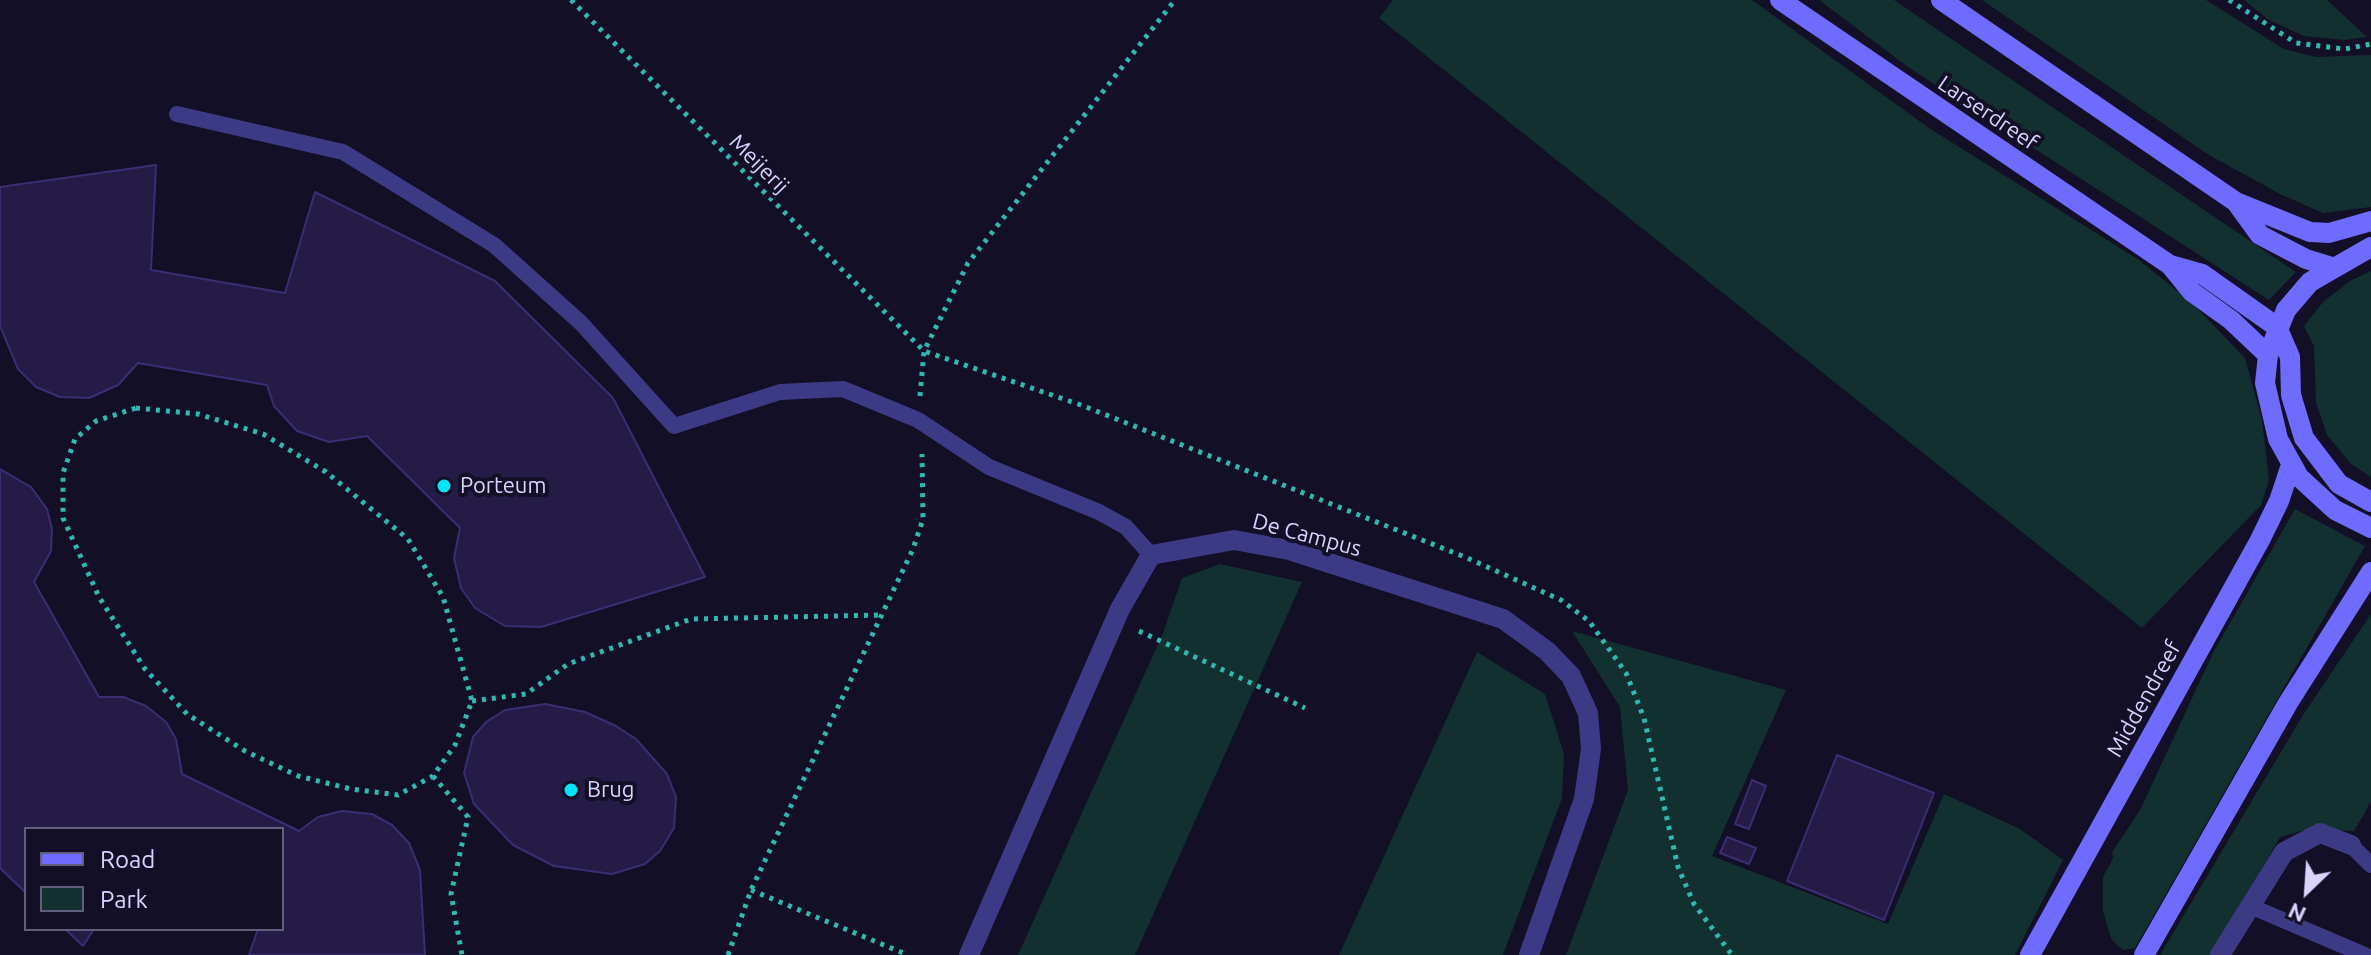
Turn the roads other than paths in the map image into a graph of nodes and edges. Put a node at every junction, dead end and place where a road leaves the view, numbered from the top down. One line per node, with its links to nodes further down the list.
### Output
1 (1780, 0): 7 (main road, Larserdreef)
2 (1941, 0): 4 (main road)
3 (177, 114): 14 (lane)
4 (2236, 202): 5 (main road); 8 (main road)
5 (2371, 221)
6 (2371, 247): 8 (main road)
7 (2170, 265): 9 (main road, Larserdreef); 10 (main road, Larserdreef)
8 (2332, 267): 9 (main road)
9 (2277, 327): 10 (main road); 12 (main road)
10 (2268, 355): 11 (main road)
11 (2291, 465): 13 (main road); 19 (main road, Middendreef)
12 (2371, 502)
13 (2371, 528)
14 (1151, 555): 20 (street); 21 (street, De Campus)
15 (2371, 572): 22 (main road)
16 (2351, 845): 17 (lane); 18 (street)
17 (2371, 865)
18 (2250, 906): 23 (street); 24 (lane)
19 (2033, 954)
20 (969, 955)
21 (1529, 955)
22 (2144, 955)
23 (2220, 955)
24 (2365, 955)

